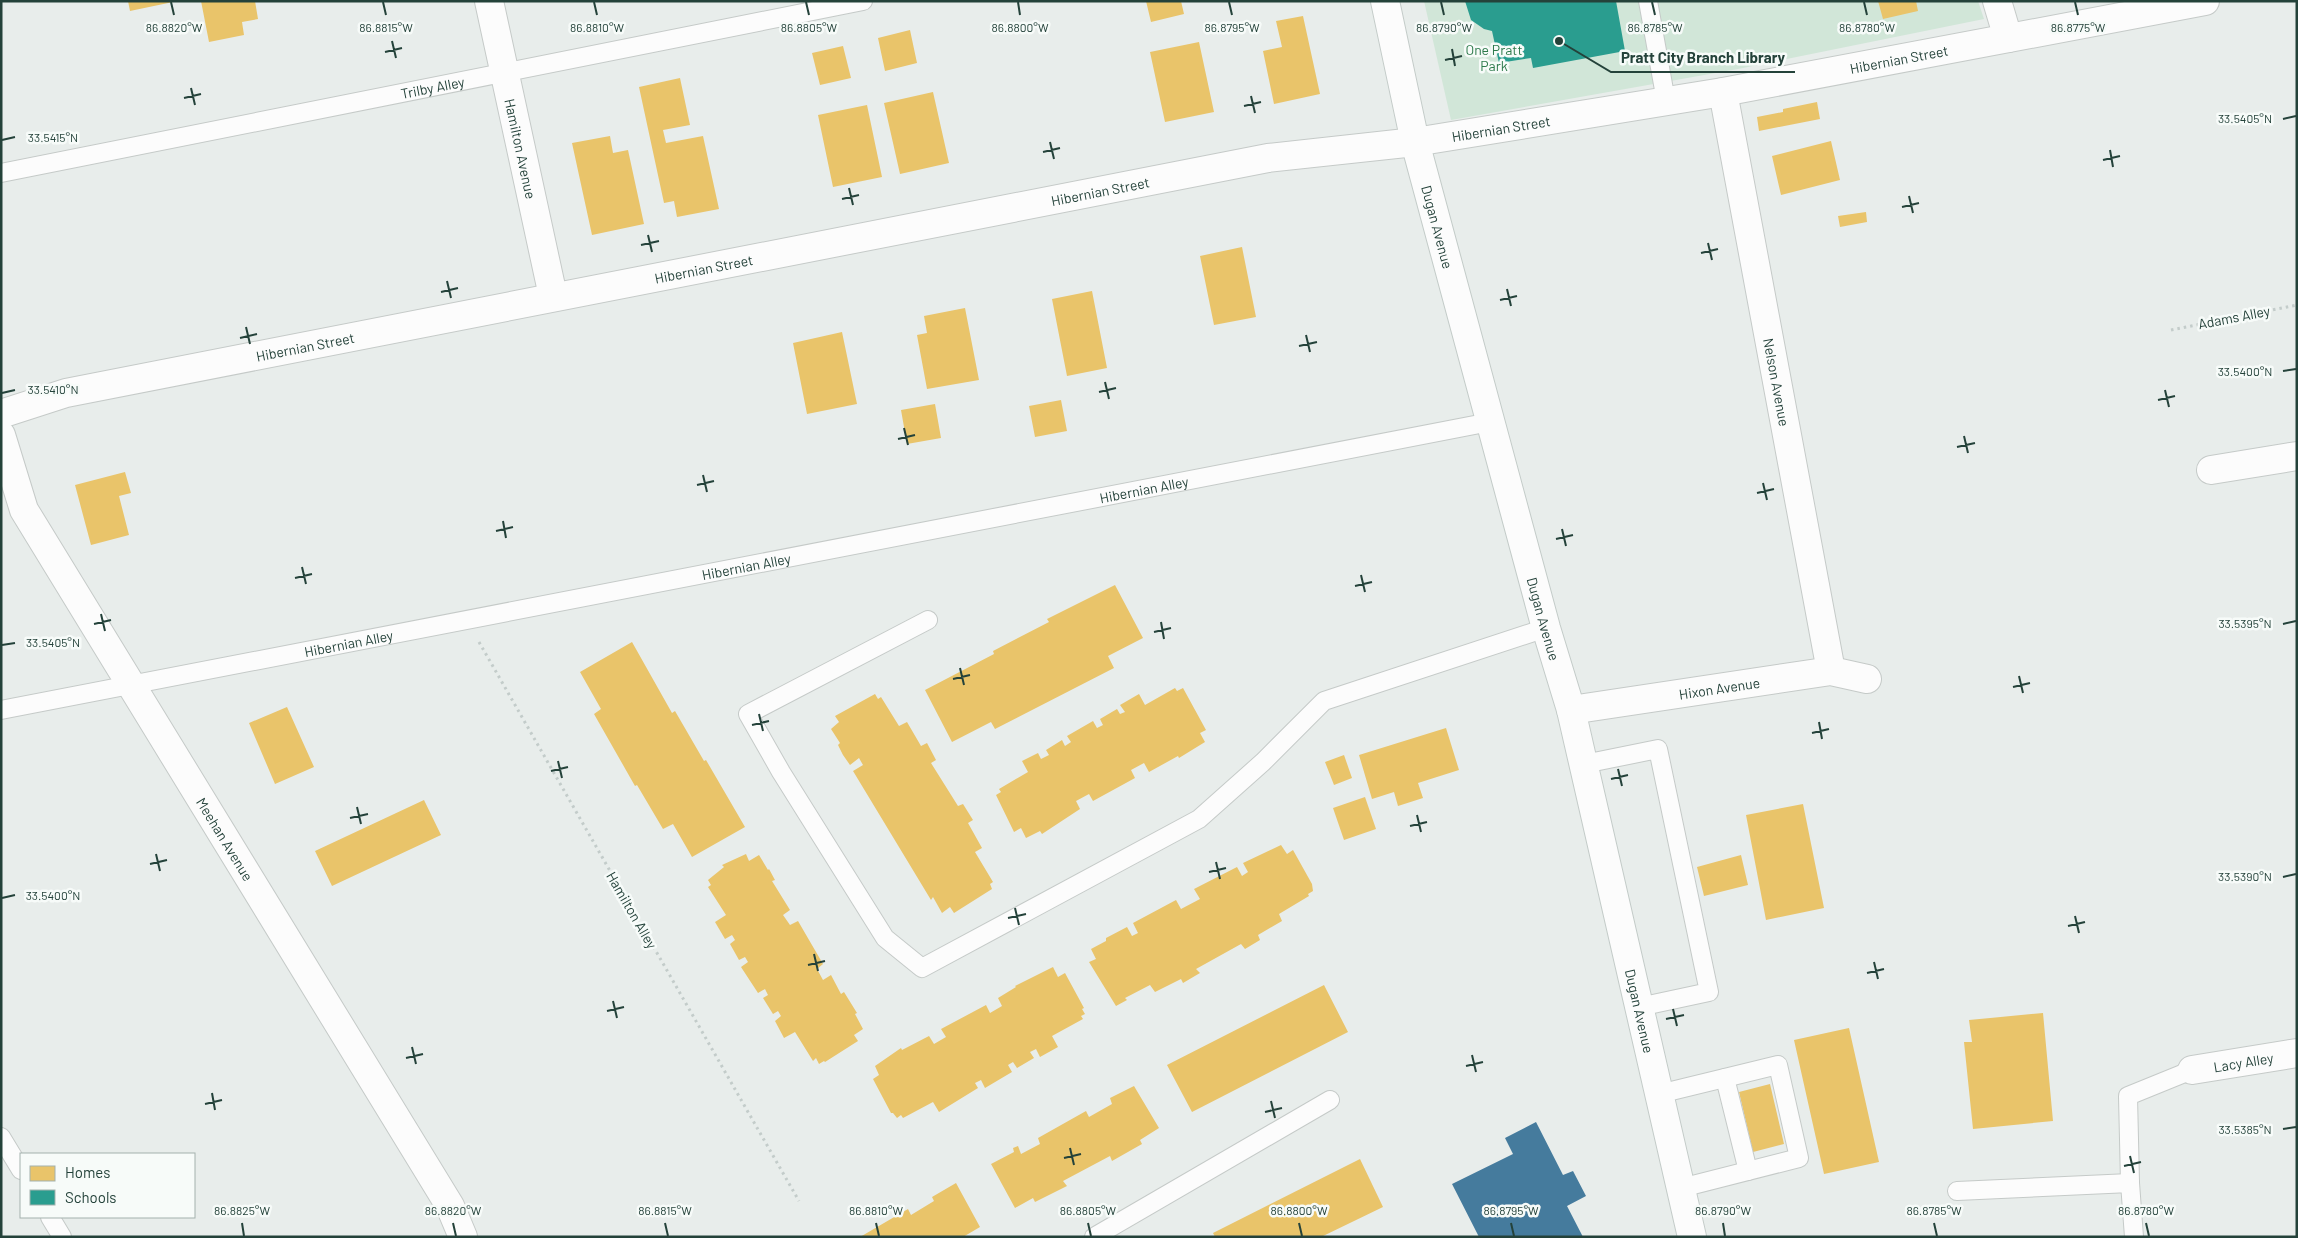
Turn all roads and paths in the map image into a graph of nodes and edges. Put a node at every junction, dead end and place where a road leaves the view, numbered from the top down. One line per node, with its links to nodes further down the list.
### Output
1 (489, 1): 8 (street, Hamilton Avenue)
2 (863, 1): 8 (lane, Trilby Alley)
3 (1385, 1): 11 (street, Dugan Avenue)
4 (1648, 1): 10 (lane)
5 (1997, 1): 7 (street)
6 (2205, 1): 7 (street, Hibernian Street)
7 (2008, 38): 9 (street, Hibernian Street)
8 (504, 73): 12 (lane, Trilby Alley); 13 (street, Hamilton Avenue)
9 (1722, 92): 10 (street, Hibernian Street); 24 (street, Nelson Avenue)
10 (1666, 101): 11 (street, Hibernian Street)
11 (1415, 142): 13 (street, Hibernian Street); 17 (street, Dugan Avenue)
12 (1, 173)
13 (553, 296): 16 (street, Hibernian Street)
14 (2297, 305): 15 (path, Adams Alley)
15 (2171, 330)
16 (1, 414)
17 (1490, 422): 21 (lane, Hibernian Alley); 23 (street, Dugan Avenue)
18 (1, 435): 26 (street, Meehan Avenue)
19 (2297, 456): 20 (street)
20 (2211, 470)
21 (466, 620): 26 (lane, Hibernian Alley); 42 (path, Hamilton Alley)
22 (928, 620): 23 (lane)
23 (1546, 628): 28 (street, Dugan Avenue)
24 (1831, 671): 25 (street, Hixon Avenue); 28 (street, Hixon Avenue)
25 (1867, 679)
26 (131, 684): 27 (lane, Hibernian Alley); 45 (street, Meehan Avenue)
27 (1, 710)
28 (1571, 710): 29 (street, Dugan Avenue)
29 (1584, 764): 30 (street, Dugan Avenue); 30 (lane)
30 (1639, 1007): 34 (street, Dugan Avenue)
31 (2297, 1053): 32 (street, Lacy Alley)
32 (2192, 1070): 39 (lane)
33 (1725, 1078): 34 (lane); 38 (lane); 38 (lane)
34 (1659, 1094): 40 (street, Dugan Avenue)
35 (1330, 1100): 46 (lane)
36 (1, 1138): 37 (lane)
37 (20, 1168)
38 (1748, 1170): 40 (lane)
39 (2130, 1183): 41 (lane); 48 (lane)
40 (1681, 1188): 47 (street, Dugan Avenue)
41 (1957, 1191)
42 (799, 1201)
43 (51, 1218): 44 (lane)
44 (62, 1237)
45 (464, 1237)
46 (1094, 1237)
47 (1692, 1237)
48 (2134, 1237)

